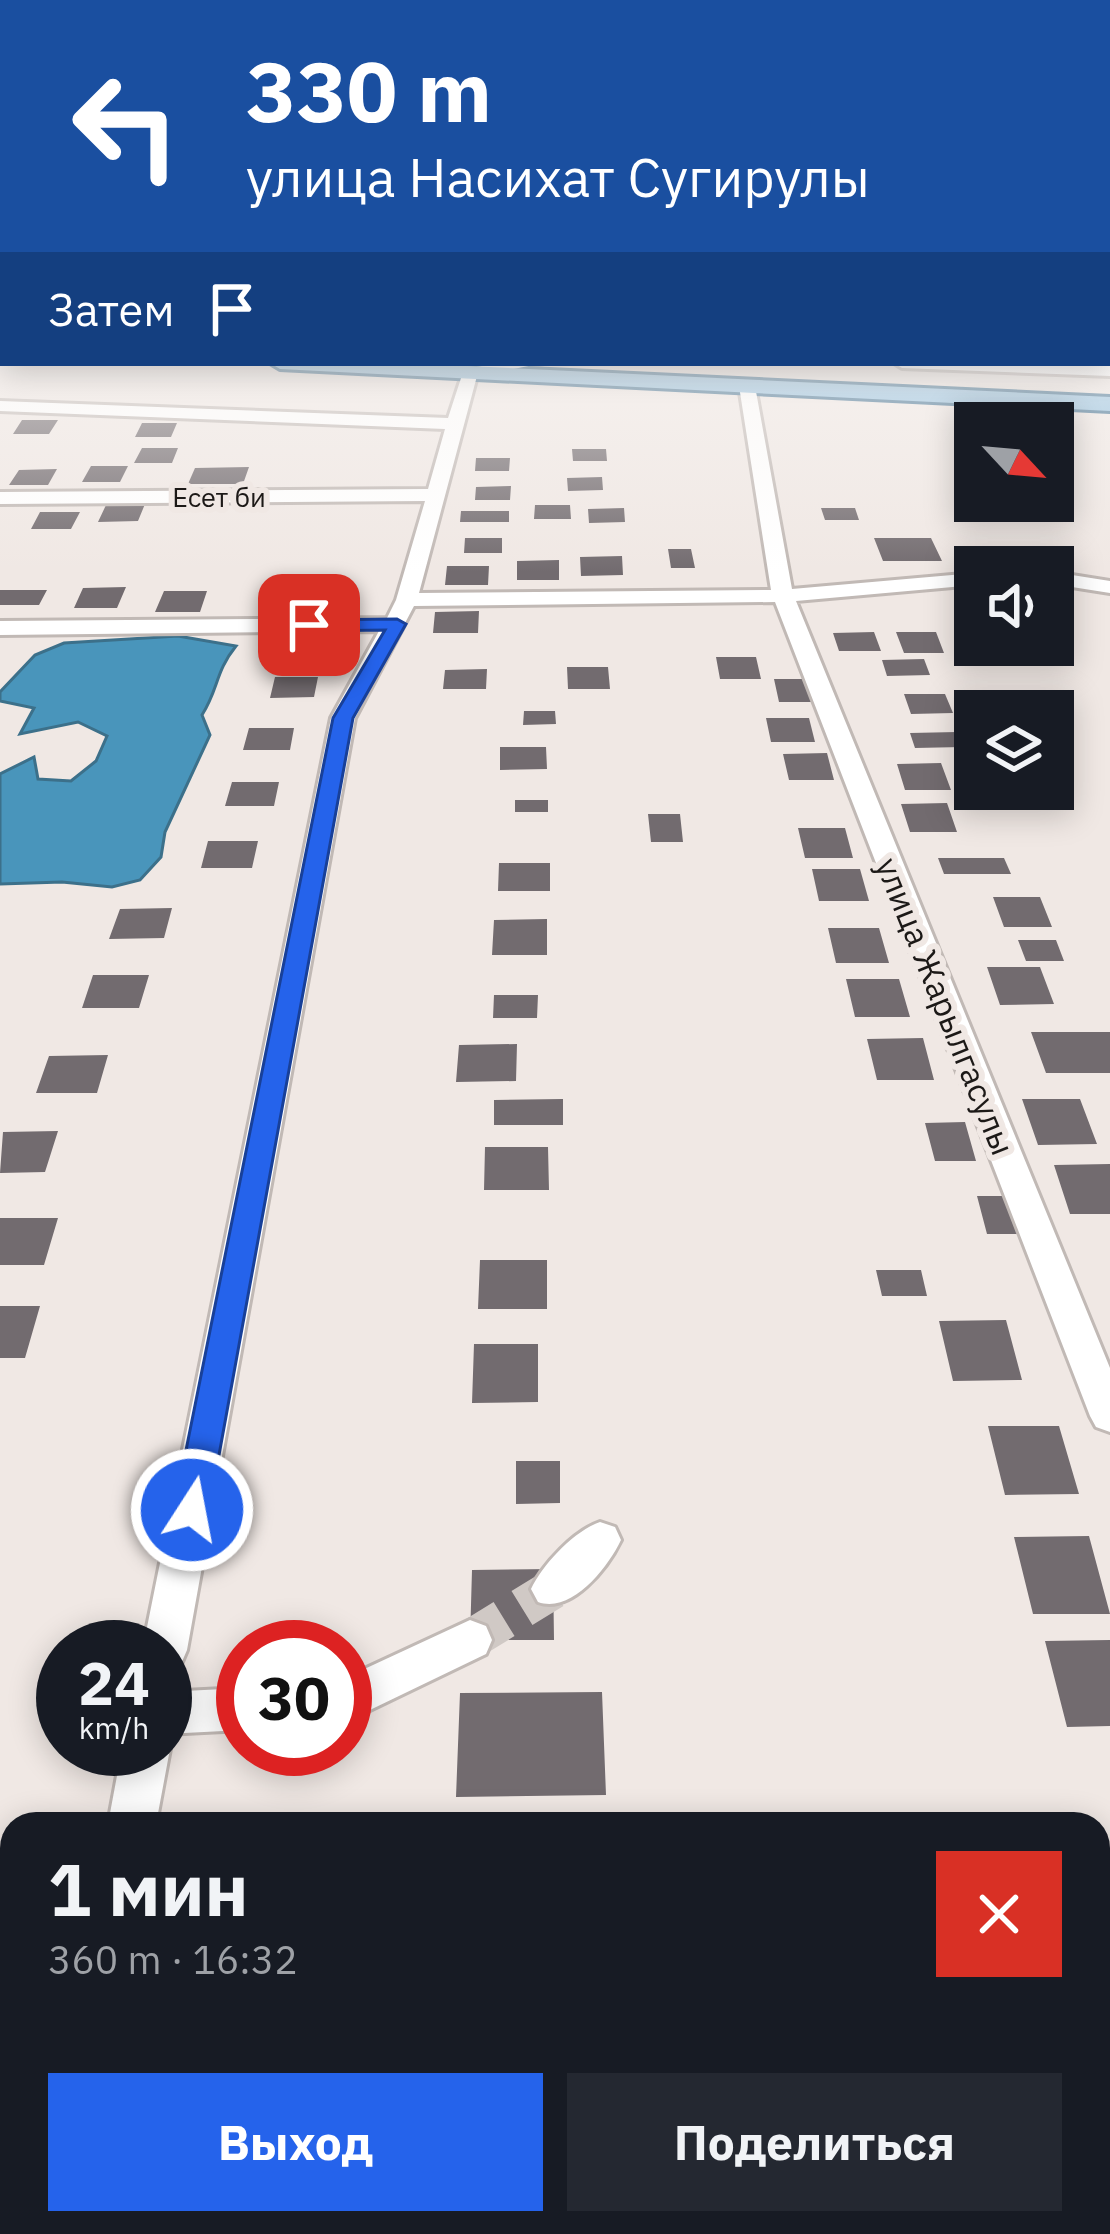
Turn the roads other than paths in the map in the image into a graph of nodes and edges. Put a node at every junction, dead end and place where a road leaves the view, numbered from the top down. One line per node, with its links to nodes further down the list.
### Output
1 (337, 366): 6 (main road)
2 (516, 366): 6 (street)
3 (1012, 366): 8 (street)
4 (1028, 366): 5 (street)
5 (1110, 371)
6 (470, 373): 7 (main road); 11 (street)
7 (747, 386): 8 (main road); 17 (street, улица Жарылгасулы)
8 (1039, 401): 9 (main road)
9 (1110, 404)
10 (0, 406): 11 (street)
11 (456, 424): 12 (street)
12 (437, 495): 13 (street, Есет би); 18 (street)
13 (0, 498)
14 (954, 580): 17 (street)
15 (1074, 581): 16 (street)
16 (1110, 587)
17 (783, 596): 18 (street); 20 (street, улица Жарылгасулы)
18 (402, 612): 19 (street); 23 (street)
19 (0, 628)
20 (1110, 1416)
21 (600, 1540): 22 (street)
22 (553, 1589)
23 (171, 1620)
24 (470, 1640): 25 (street)
25 (372, 1689)
26 (141, 1776): 27 (street)
27 (134, 1812)

